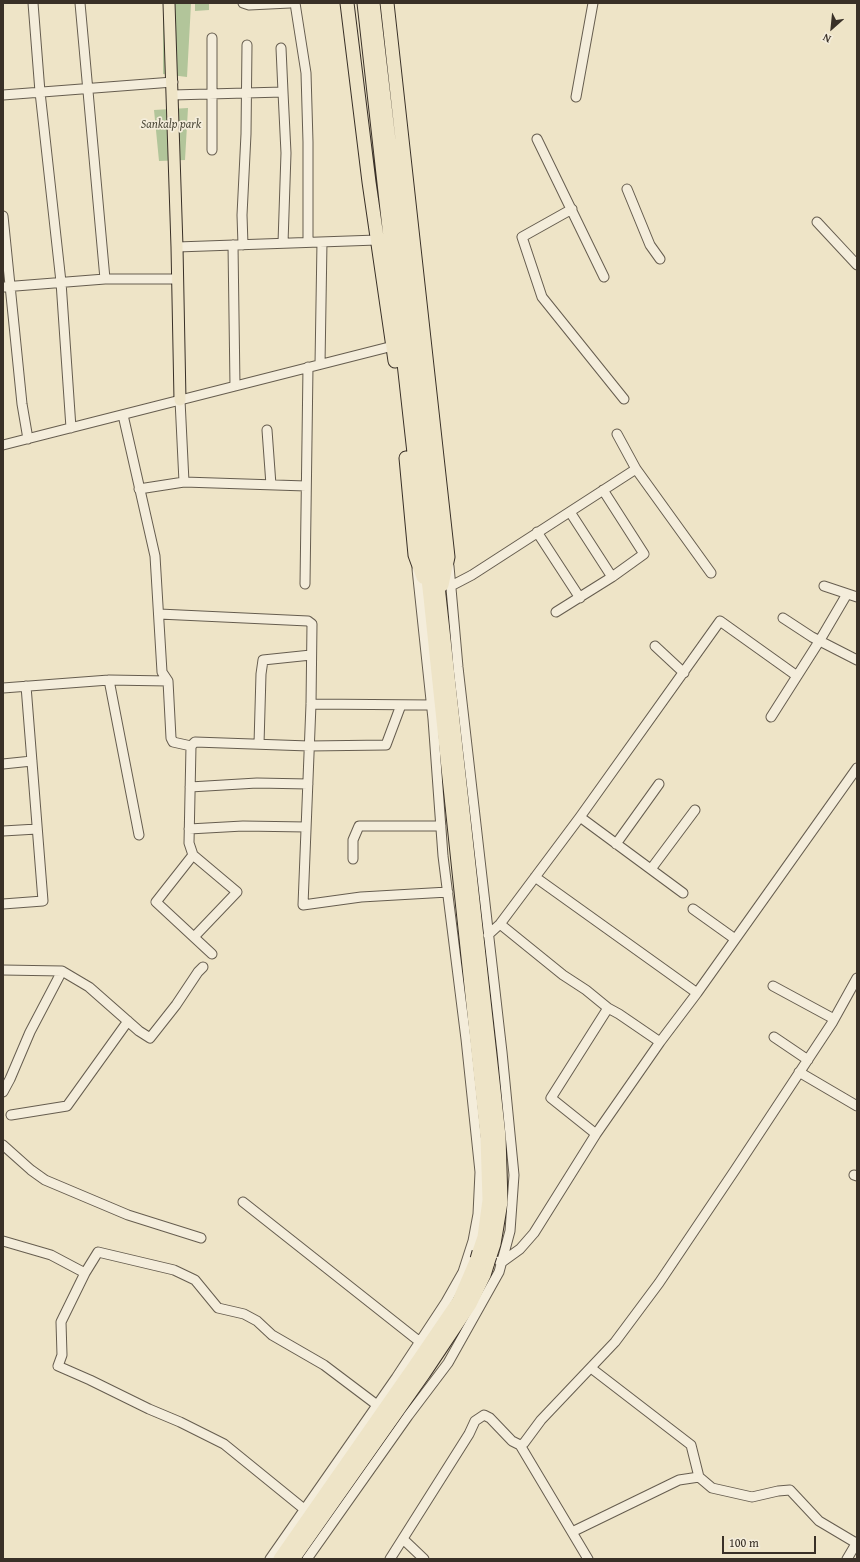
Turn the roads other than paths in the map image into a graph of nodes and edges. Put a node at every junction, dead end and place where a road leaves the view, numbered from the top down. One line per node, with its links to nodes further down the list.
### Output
1 (33, 3): 17 (street)
2 (80, 3): 16 (street)
3 (169, 3): 15 (main road)
4 (243, 3): 5 (street)
5 (290, 3)
6 (295, 3): 33 (street)
7 (347, 3): 26 (highway)
8 (364, 3): 27 (highway)
9 (374, 3): 73 (highway)
10 (387, 3): 66 (highway)
11 (593, 3): 23 (street)
12 (212, 38): 20 (street)
13 (247, 45): 19 (street)
14 (281, 48): 18 (street)
15 (173, 82): 16 (street); 22 (main road)
16 (88, 88): 17 (street); 41 (street)
17 (40, 92): 21 (street); 43 (street)
18 (283, 92): 19 (street); 35 (street)
19 (246, 93): 20 (street); 36 (street)
20 (211, 94): 22 (street); 25 (street)
21 (3, 95)
22 (172, 95): 37 (main road)
23 (576, 97)
24 (537, 139): 29 (street)
25 (212, 150)
26 (368, 179): 27 (highway); 32 (highway)
27 (384, 179): 73 (highway)
28 (628, 188): 38 (street)
29 (572, 209): 40 (street); 49 (street)
30 (3, 216): 44 (street)
31 (817, 222): 39 (street)
32 (377, 240): 34 (street); 45 (highway)
33 (308, 242): 34 (street); 35 (street)
34 (322, 242): 46 (street)
35 (283, 243): 36 (street)
36 (238, 245): 37 (street); 48 (street)
37 (177, 247): 42 (main road)
38 (660, 259)
39 (857, 265)
40 (604, 277)
41 (105, 279): 42 (street); 43 (street)
42 (178, 279): 50 (main road)
43 (61, 282): 44 (street); 52 (street)
44 (6, 287): 55 (street)
45 (393, 346): 46 (street); 65 (highway)
46 (320, 364): 47 (street)
47 (308, 367): 48 (street); 60 (street)
48 (235, 386): 50 (street)
49 (624, 399)
50 (180, 400): 51 (street); 58 (street)
51 (123, 415): 52 (street); 61 (street)
52 (71, 428): 55 (street)
53 (267, 430): 59 (street)
54 (617, 434): 57 (street)
55 (28, 439): 56 (street)
56 (3, 445)
57 (636, 469): 62 (street); 67 (street)
58 (184, 482): 59 (street); 61 (street)
59 (271, 485): 60 (street)
60 (306, 486): 69 (street)
61 (139, 489): 77 (street)
62 (603, 490): 63 (street); 68 (street)
63 (570, 512): 64 (street); 68 (street)
64 (537, 532): 70 (street); 75 (street)
65 (415, 554): 73 (highway); 91 (street)
66 (448, 557): 70 (street); 73 (highway)
67 (711, 573)
68 (612, 577): 75 (street)
69 (305, 584)
70 (451, 586): 121 (street)
71 (824, 586): 72 (street)
72 (847, 594): 74 (street); 79 (street)
73 (435, 596): 103 (highway); 146 (highway)
74 (857, 597)
75 (580, 598): 76 (street)
76 (556, 612)
77 (159, 614): 81 (street); 86 (street)
78 (783, 618): 79 (street)
79 (820, 640): 82 (street); 84 (street)
80 (655, 646): 83 (street)
81 (311, 655): 89 (street); 93 (street)
82 (857, 660)
83 (684, 673): 84 (street); 104 (street)
84 (797, 676): 92 (street)
85 (109, 680): 86 (street); 87 (street); 110 (street)
86 (168, 681): 94 (street)
87 (26, 686): 88 (street); 96 (street)
88 (3, 688)
89 (311, 704): 90 (street); 95 (street)
90 (401, 705): 91 (street); 95 (street)
91 (432, 705): 103 (street)
92 (771, 717)
93 (259, 744): 94 (street); 95 (street)
94 (191, 746): 101 (street)
95 (309, 746): 99 (street)
96 (32, 761): 97 (street); 107 (street)
97 (3, 764)
98 (857, 768): 123 (street)
99 (308, 784): 101 (street); 106 (street)
100 (659, 784): 111 (street)
101 (190, 788): 108 (street)
102 (695, 810): 114 (street)
103 (447, 812): 105 (street); 146 (highway)
104 (580, 817): 111 (street); 115 (street)
105 (441, 826): 113 (street); 116 (street)
106 (306, 827): 108 (street); 116 (street)
107 (37, 829): 109 (street); 118 (street)
108 (189, 829): 112 (street)
109 (3, 831)
110 (140, 835)
111 (616, 844): 114 (street)
112 (193, 855): 122 (street); 122 (street)
113 (353, 858)
114 (651, 870): 117 (street)
115 (535, 877): 120 (street); 130 (street)
116 (448, 892): 146 (street)
117 (683, 893)
118 (3, 904)
119 (693, 909): 123 (street)
120 (500, 924): 121 (street); 131 (street)
121 (488, 936): 146 (street)
122 (194, 937): 124 (street)
123 (735, 939): 130 (street)
124 (212, 954)
125 (203, 967): 133 (street)
126 (3, 970): 127 (street)
127 (62, 971): 133 (street); 138 (street)
128 (857, 978): 132 (street)
129 (773, 986): 132 (street)
130 (697, 993): 135 (street)
131 (608, 1008): 135 (street); 141 (street)
132 (834, 1019): 136 (street)
133 (128, 1021): 140 (street)
134 (774, 1037): 136 (street)
135 (660, 1042): 141 (street)
136 (808, 1060): 137 (street)
137 (799, 1072): 139 (street); 149 (street)
138 (3, 1092)
139 (857, 1106)
140 (11, 1115)
141 (596, 1134): 146 (street)
142 (3, 1145): 144 (street)
143 (243, 1202): 148 (street)
144 (201, 1238)
145 (3, 1241): 147 (street)
146 (484, 1257): 148 (street); 158 (highway); 159 (highway); 160 (street)
147 (84, 1273): 150 (street); 153 (street)
148 (420, 1342): 150 (street)
149 (590, 1368): 151 (street); 152 (street)
150 (377, 1405): 153 (street)
151 (520, 1445): 154 (street); 155 (street)
152 (699, 1477): 154 (street); 156 (street)
153 (304, 1510): 157 (street)
154 (572, 1532): 163 (street)
155 (403, 1539): 161 (street); 162 (street)
156 (857, 1543): 164 (street)
157 (270, 1559)
158 (280, 1559)
159 (293, 1559)
160 (307, 1559)
161 (390, 1559)
162 (424, 1559)
163 (588, 1559)
164 (847, 1559)

